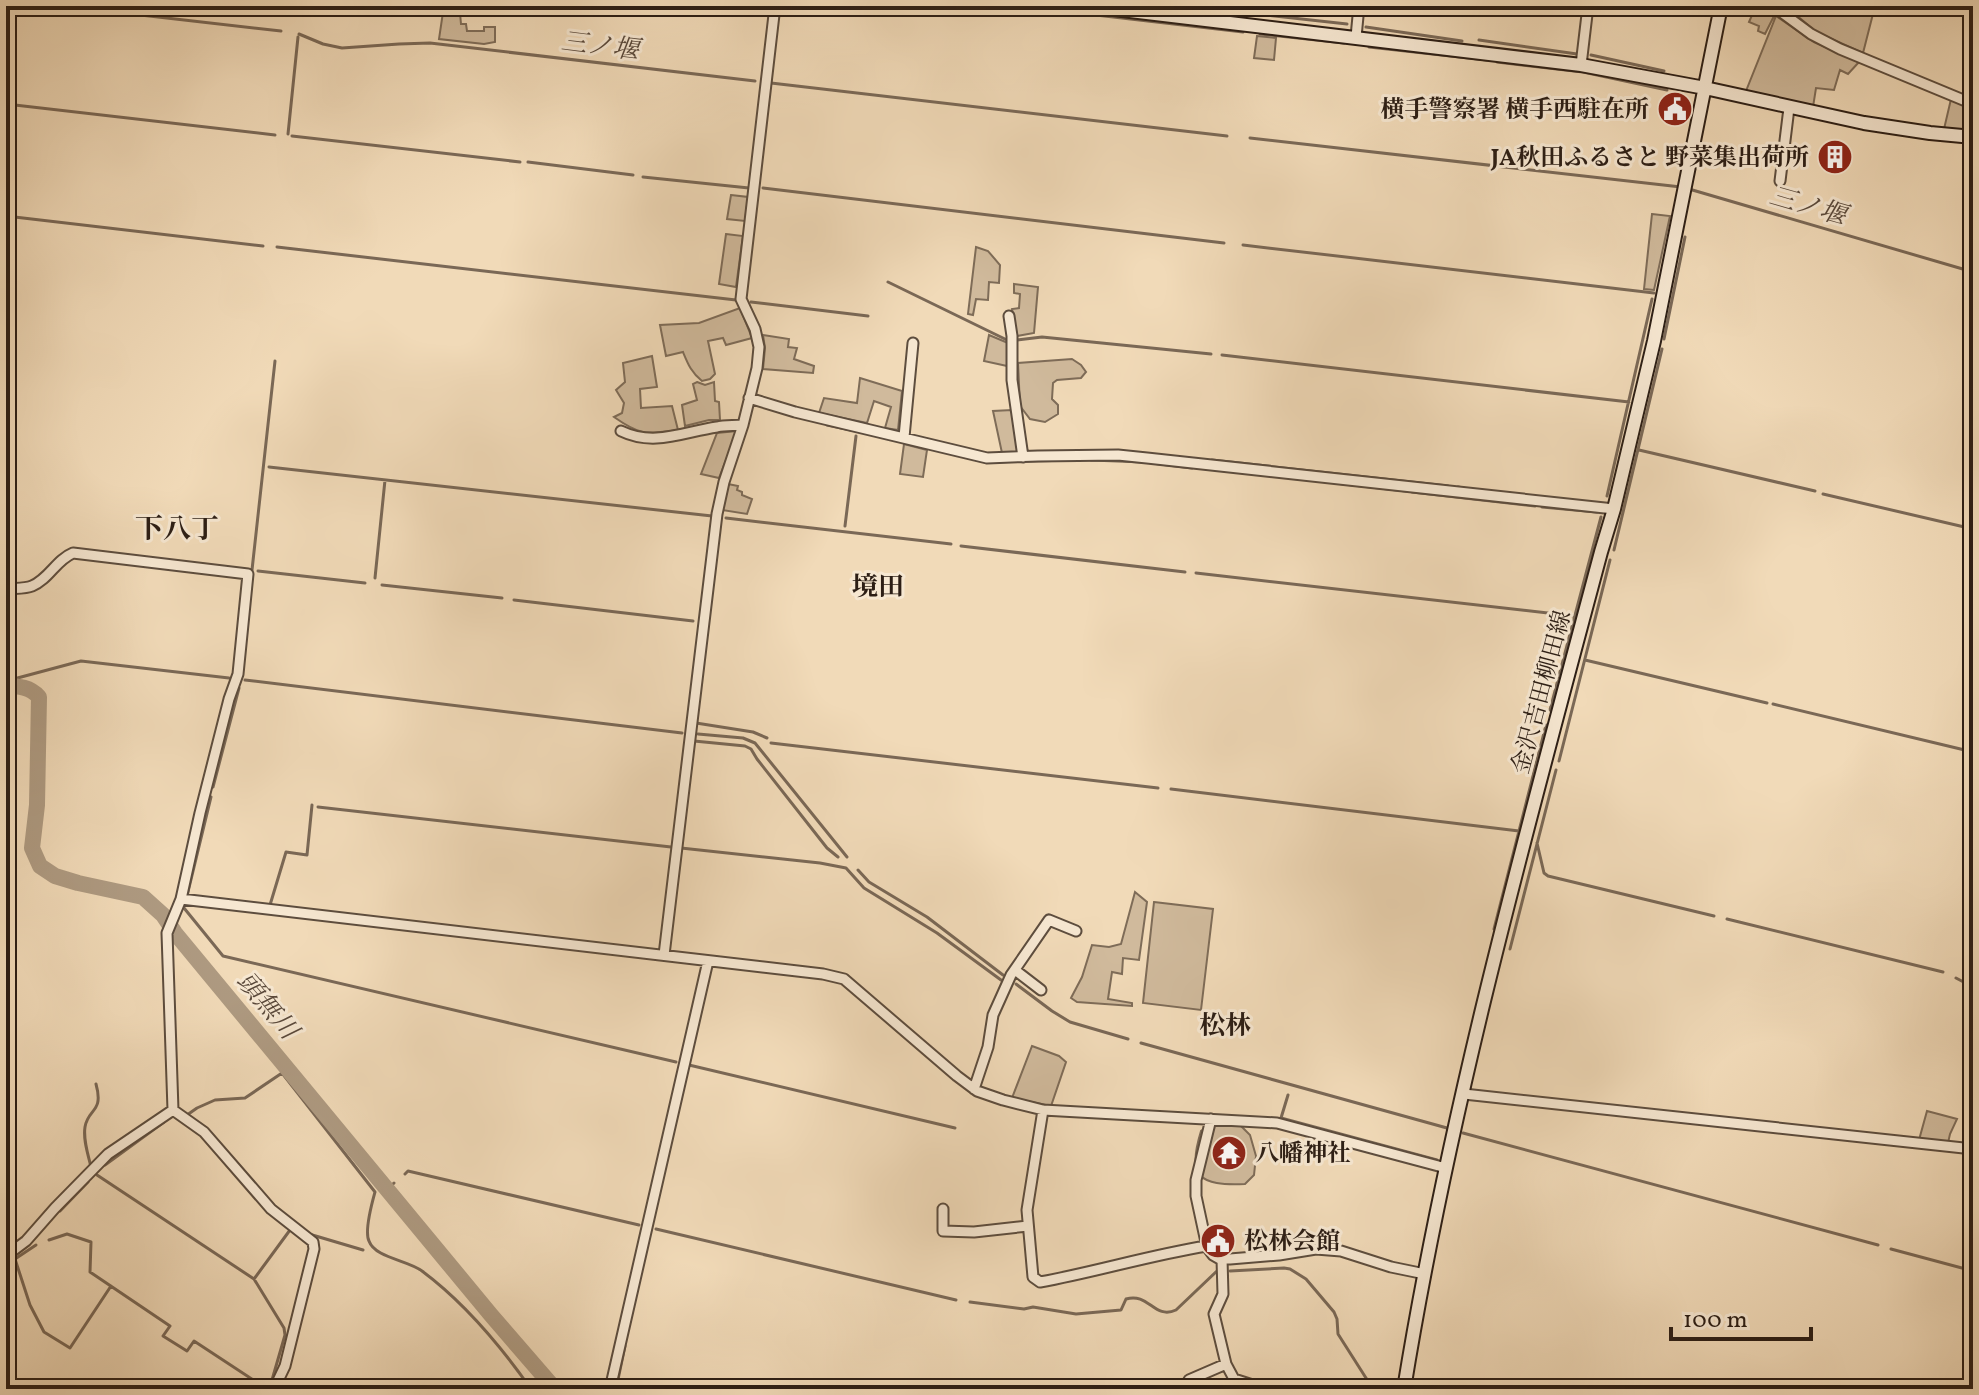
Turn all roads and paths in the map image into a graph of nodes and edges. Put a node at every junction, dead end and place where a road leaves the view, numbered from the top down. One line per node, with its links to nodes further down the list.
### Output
1 (437, 6): 2 (street)
2 (447, 6)
3 (775, 6): 18 (street)
4 (1088, 6): 9 (main road)
5 (1359, 6): 9 (street)
6 (1588, 6): 10 (street)
7 (1721, 6): 11 (main road, 金沢吉田柳田線)
8 (1773, 6): 12 (street)
9 (1356, 37): 10 (main road)
10 (1581, 65): 11 (main road)
11 (1705, 88): 13 (main road); 23 (main road, 金沢吉田柳田線)
12 (1973, 104)
13 (1789, 108): 14 (main road); 15 (street)
14 (1973, 137)
15 (1780, 181)
16 (1009, 316): 22 (street)
17 (913, 343): 21 (street)
18 (749, 398): 19 (street); 21 (street)
19 (743, 425): 20 (street); 27 (street)
20 (621, 431)
21 (904, 437): 22 (street)
22 (1023, 457): 23 (street)
23 (1614, 509): 32 (main road, 金沢吉田柳田線)
24 (6, 589): 25 (street)
25 (181, 899): 27 (street); 33 (street)
26 (1076, 931): 29 (street)
27 (664, 955): 28 (street)
28 (708, 961): 31 (street); 47 (street)
29 (1015, 970): 30 (street); 31 (street)
30 (1041, 990)
31 (974, 1089): 34 (street)
32 (1464, 1094): 36 (street); 37 (main road, 金沢吉田柳田線)
33 (173, 1110): 41 (street); 46 (street)
34 (1043, 1110): 35 (street); 39 (street)
35 (1211, 1119): 37 (street); 40 (street)
36 (1973, 1149)
37 (1446, 1168): 43 (main road, 金沢吉田柳田線)
38 (943, 1209): 39 (street)
39 (1028, 1226): 40 (street)
40 (1207, 1246): 42 (street)
41 (6, 1256)
42 (1222, 1259): 43 (street); 44 (street)
43 (1425, 1274): 49 (main road, 金沢吉田柳田線)
44 (1226, 1364): 45 (street); 48 (street)
45 (1189, 1380)
46 (274, 1389)
47 (610, 1389)
48 (1265, 1389)
49 (1404, 1389)

